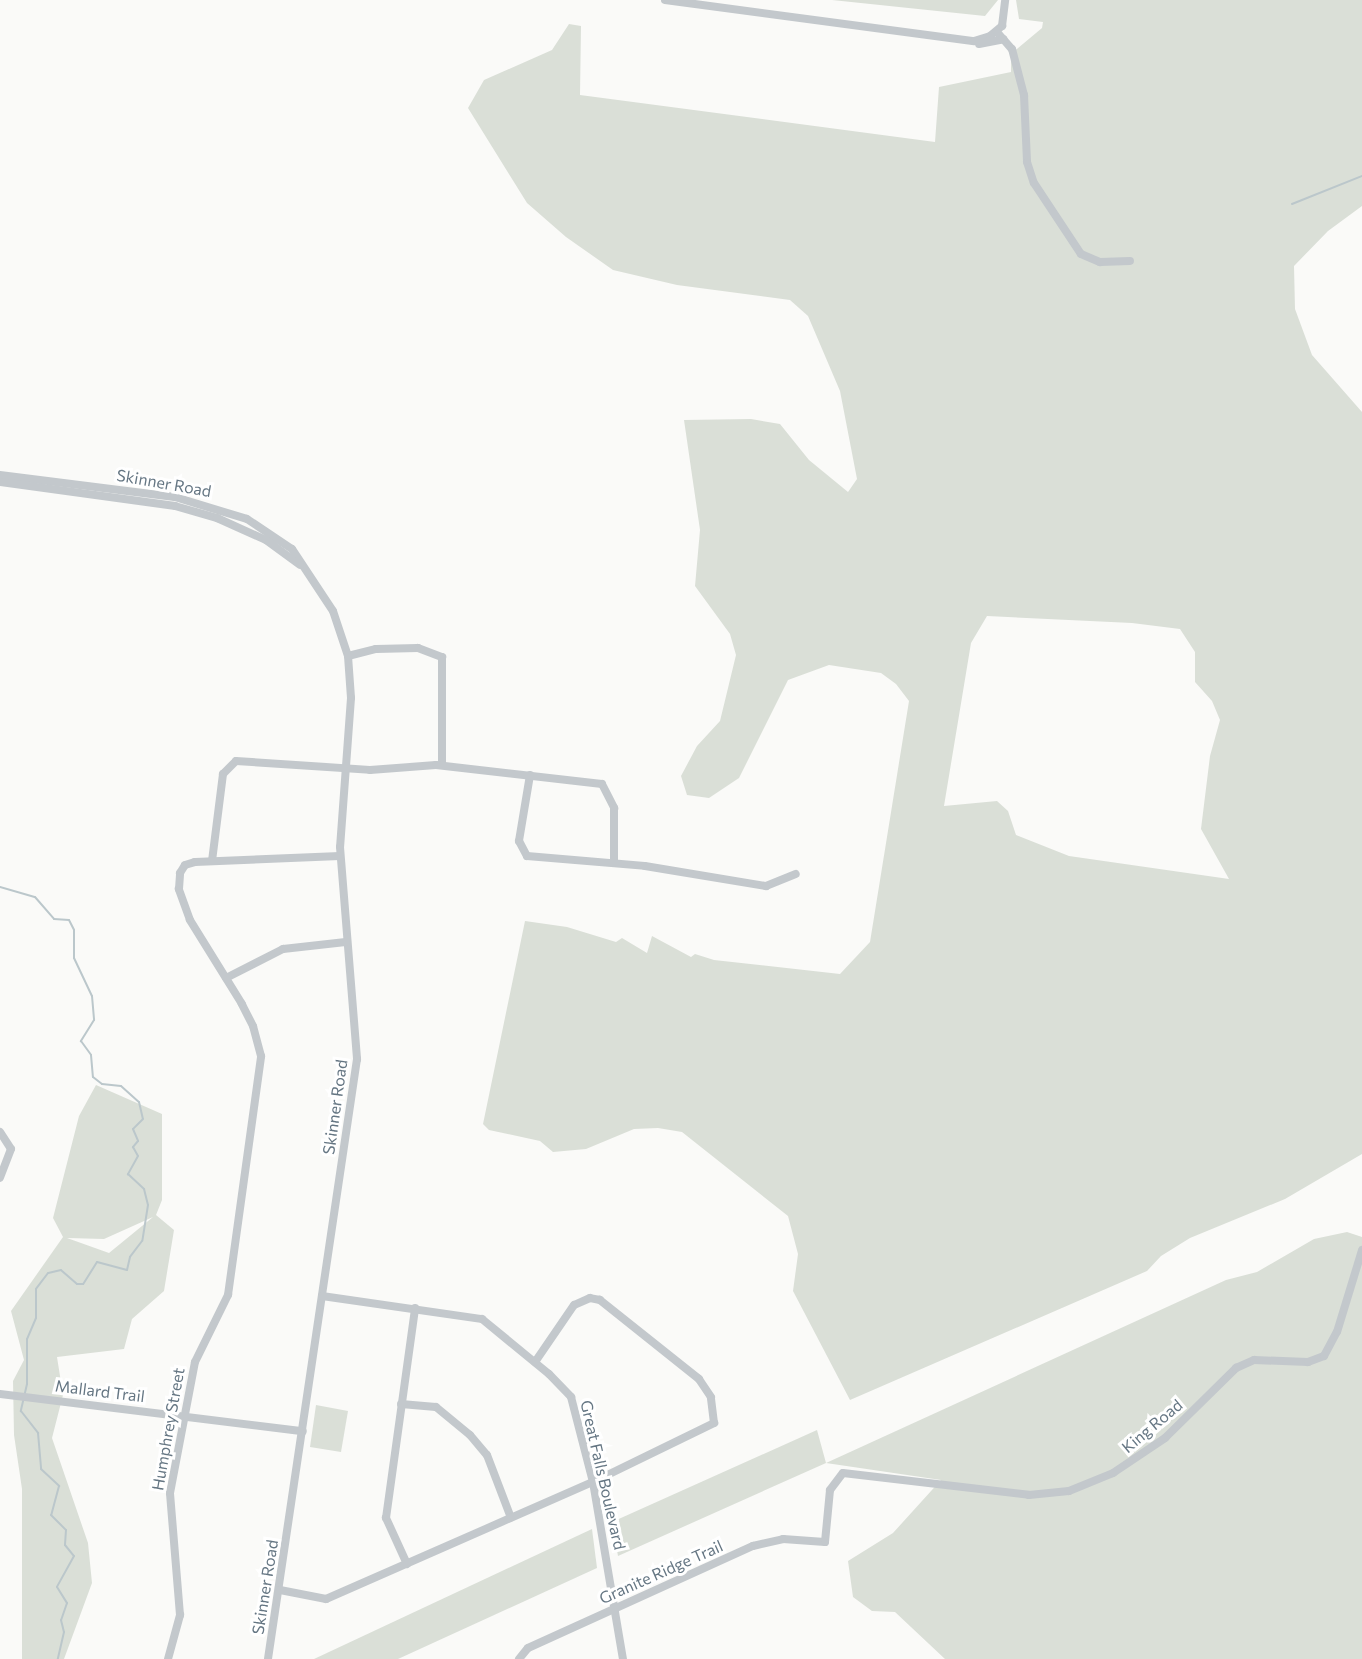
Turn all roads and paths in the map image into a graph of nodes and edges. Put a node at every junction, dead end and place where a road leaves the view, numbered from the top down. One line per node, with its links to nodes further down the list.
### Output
1 (665, 0): 5 (street)
2 (1005, 0): 3 (street)
3 (997, 32): 4 (street); 5 (street)
4 (1004, 39): 5 (street); 6 (street)
5 (974, 41)
6 (1130, 261)
7 (0, 475): 9 (street, Skinner Road)
8 (0, 482): 9 (street, Skinner Road)
9 (303, 567): 10 (street, Skinner Road)
10 (348, 656): 11 (street); 12 (street, Skinner Road)
11 (442, 765): 12 (street); 13 (street)
12 (345, 769): 14 (street, Skinner Road); 15 (street)
13 (530, 775): 16 (street); 16 (street)
14 (340, 856): 15 (street); 18 (street, Skinner Road)
15 (212, 861): 19 (street, Humphrey Street)
16 (614, 863): 17 (street)
17 (796, 874)
18 (346, 942): 19 (street); 23 (street, Skinner Road)
19 (225, 978): 28 (street, Humphrey Street)
20 (0, 1132): 21 (street)
21 (0, 1178)
22 (1362, 1250): 32 (street, King Road)
23 (322, 1296): 24 (street, Great Falls Boulevard); 29 (street, Skinner Road)
24 (415, 1308): 25 (street, Great Falls Boulevard); 27 (street)
25 (535, 1362): 30 (street, Great Falls Boulevard); 30 (street)
26 (1, 1394): 28 (street, Mallard Trail)
27 (402, 1404): 31 (street); 33 (street)
28 (183, 1417): 29 (street, Mallard Trail); 36 (street, Humphrey Street)
29 (303, 1431): 34 (street, Skinner Road)
30 (593, 1482): 31 (street); 35 (street, Great Falls Boulevard)
31 (511, 1518): 33 (street)
32 (825, 1542): 35 (street, Granite Ridge Trail)
33 (407, 1564): 34 (street)
34 (280, 1590): 37 (street, Skinner Road)
35 (616, 1608): 38 (street, Granite Ridge Trail); 39 (street, Great Falls Boulevard)
36 (168, 1659)
37 (268, 1659)
38 (519, 1659)
39 (623, 1659)

